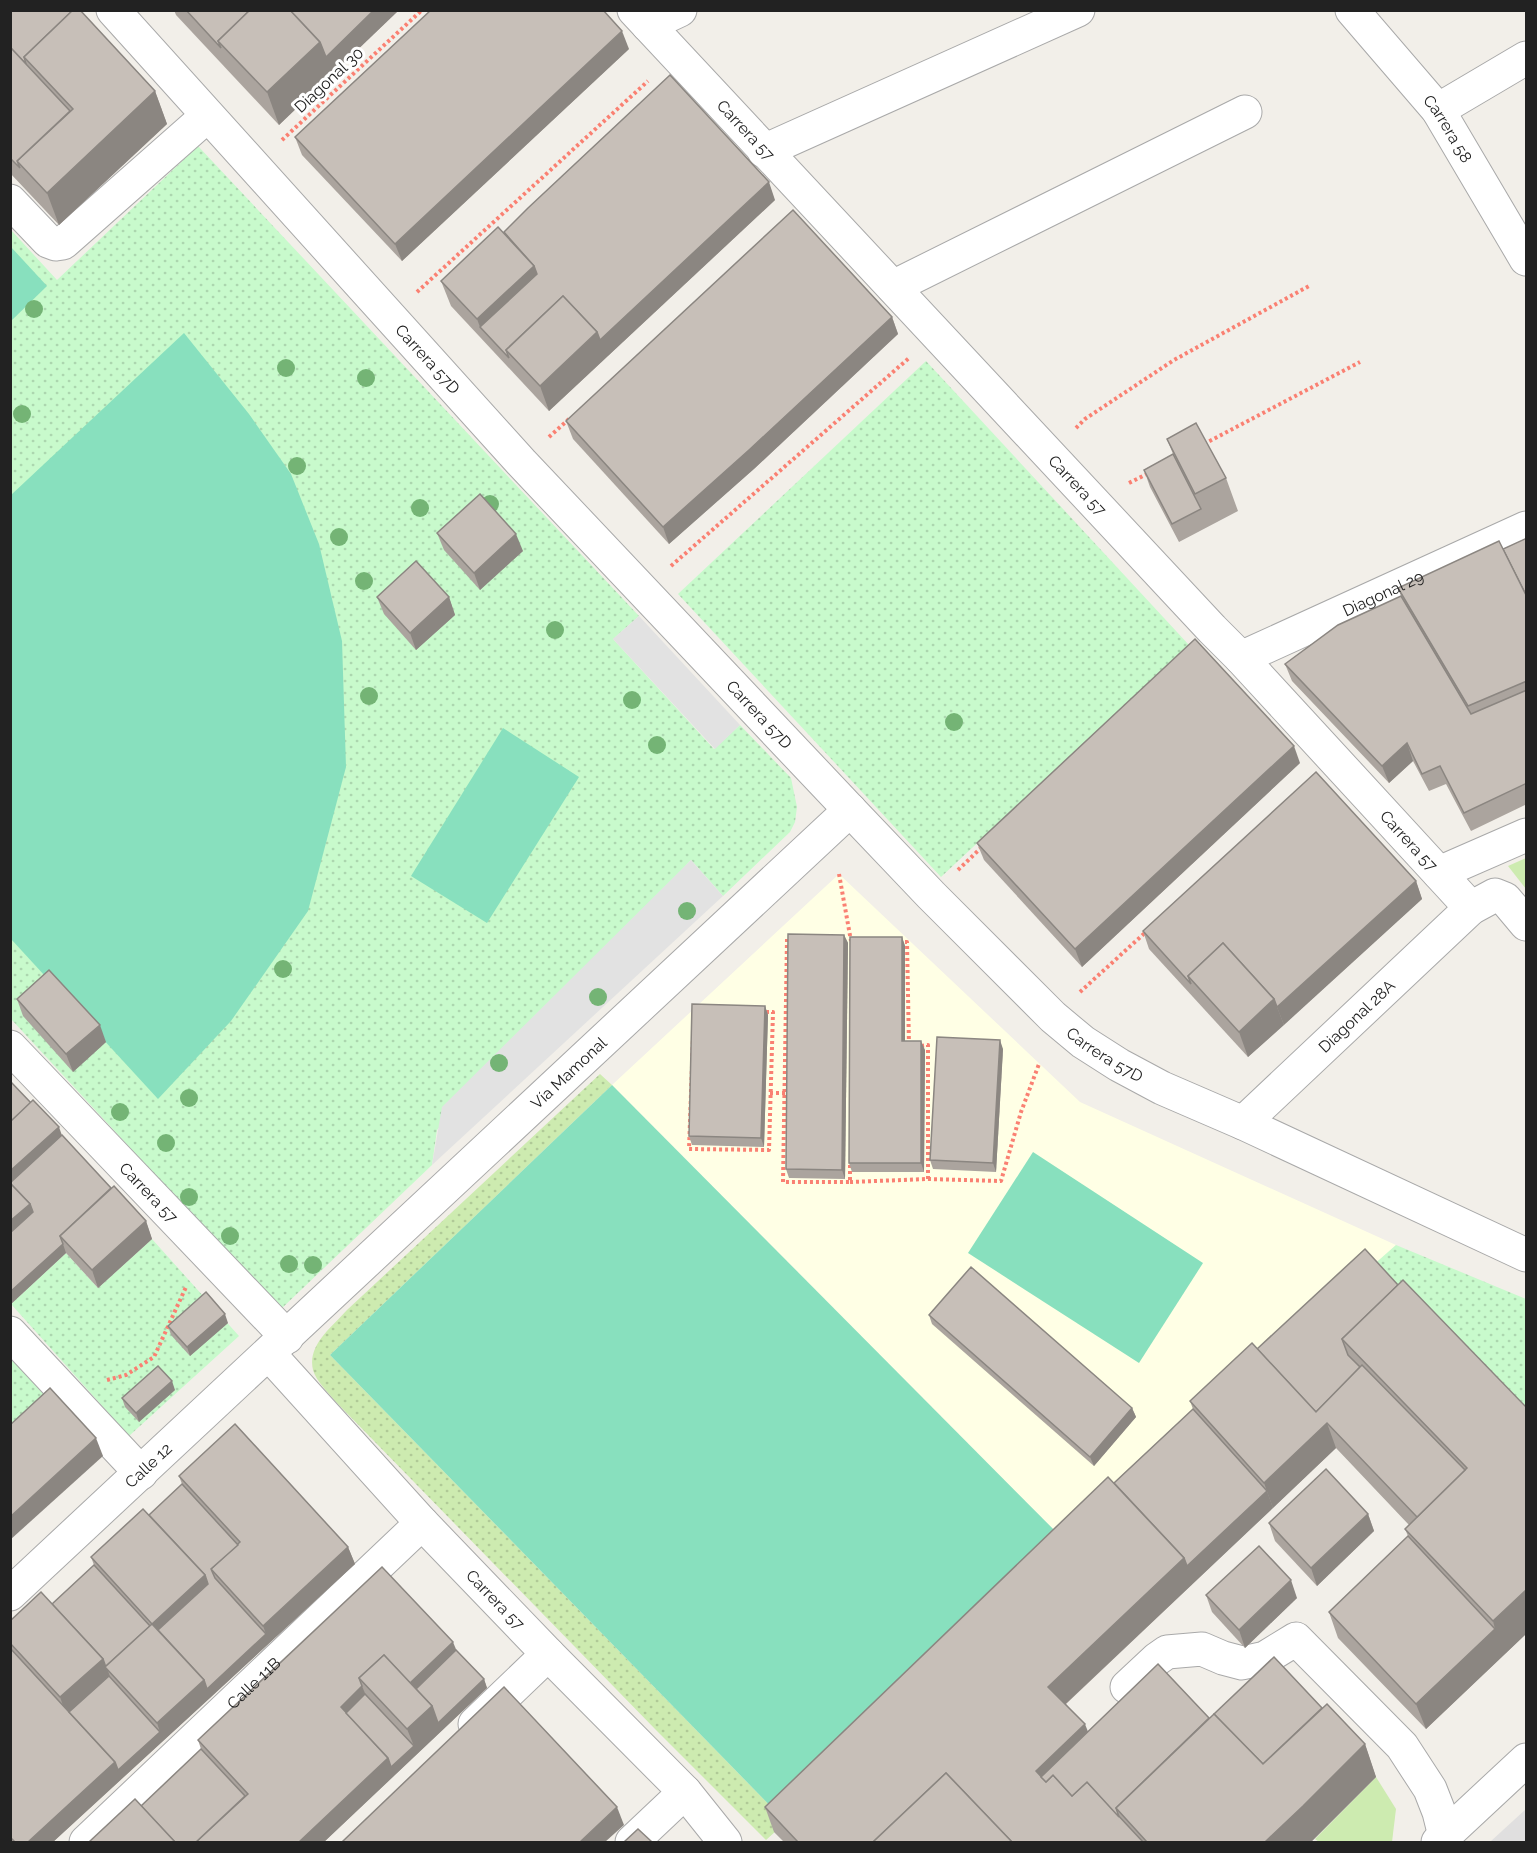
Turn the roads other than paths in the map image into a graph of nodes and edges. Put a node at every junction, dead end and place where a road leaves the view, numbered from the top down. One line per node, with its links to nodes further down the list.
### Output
1 (113, 10): 9 (street, Carrera 57D)
2 (681, 10): 5 (street)
3 (1078, 10): 10 (street)
4 (1352, 10): 7 (street, Carrera 58)
5 (641, 18): 10 (street, Carrera 57)
6 (1527, 57): 7 (street)
7 (1438, 110): 12 (street, Carrera 58)
8 (1245, 112): 13 (street)
9 (207, 116): 11 (street); 16 (street, Carrera 57D)
10 (764, 151): 13 (street, Carrera 57)
11 (10, 201)
12 (1527, 259)
13 (893, 287): 15 (street, Carrera 57)
14 (1527, 528): 15 (street, Diagonal 29)
15 (1241, 658): 18 (street, Carrera 57)
16 (850, 810): 22 (street, Carrera 57D); 25 (street, Vía Mamonal)
17 (1527, 835): 18 (street)
18 (1439, 873): 19 (street, Carrera 57)
19 (1470, 908): 20 (street); 22 (street, Diagonal 28A)
20 (1527, 924)
21 (10, 1047): 25 (street, Carrera 57)
22 (1243, 1123): 23 (street, Carrera 57D)
23 (1527, 1255)
24 (10, 1333): 26 (street)
25 (278, 1345): 26 (street, Calle 12); 27 (street, Carrera 57)
26 (141, 1473): 28 (street, Calle 12)
27 (422, 1523): 29 (street, Carrera 57); 35 (street, Calle 11B)
28 (10, 1594)
29 (548, 1654): 31 (street); 33 (street, Carrera 57)
30 (1127, 1687): 34 (street)
31 (453, 1744)
32 (1527, 1760): 34 (street)
33 (684, 1792): 36 (street); 37 (street, Carrera 57)
34 (1442, 1839)
35 (86, 1842)
36 (633, 1842)
37 (725, 1842)

